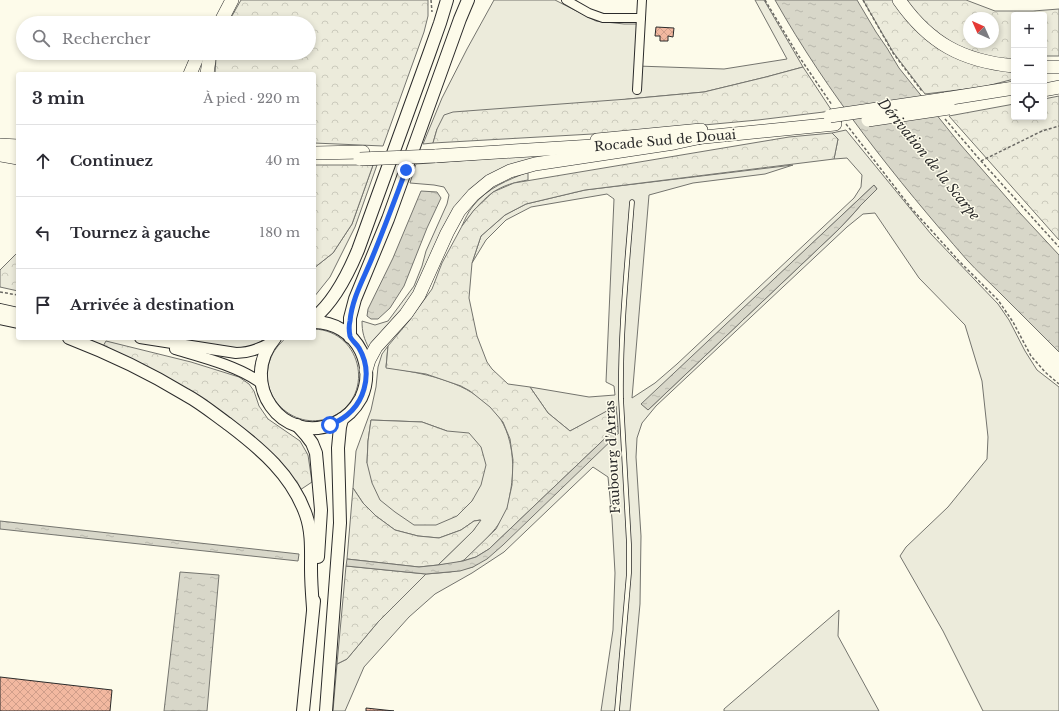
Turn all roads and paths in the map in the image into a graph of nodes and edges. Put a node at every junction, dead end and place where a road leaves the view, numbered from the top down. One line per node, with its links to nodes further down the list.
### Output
1 (223, 0): 10 (highway)
2 (232, 0): 11 (highway)
3 (447, 0): 47 (main road)
4 (468, 0): 51 (main road)
5 (566, 0): 12 (street)
6 (642, 0): 12 (street)
7 (765, 0): 29 (path)
8 (863, 0): 26 (path)
9 (899, 0): 15 (highway)
10 (215, 16)
11 (224, 16)
12 (641, 18): 25 (street)
13 (196, 60): 18 (highway)
14 (209, 60): 19 (highway)
15 (1011, 66)
16 (1047, 67): 17 (highway)
17 (1059, 67)
18 (191, 72)
19 (207, 72)
20 (1059, 81): 21 (highway)
21 (1047, 83)
22 (1059, 87): 24 (highway)
23 (1011, 89): 28 (highway, Rocade Sud de Douai)
24 (1047, 89)
25 (637, 90)
26 (925, 94)
27 (1011, 96): 28 (highway, Rocade Sud de Douai)
28 (946, 108): 29 (highway, Rocade Sud de Douai, bridge); 38 (path)
29 (836, 117): 31 (highway, Rocade Sud de Douai); 34 (highway, Rocade Sud de Douai); 58 (path)
30 (1059, 126): 38 (path)
31 (702, 137): 34 (highway, Rocade Sud de Douai); 56 (highway)
32 (8, 148): 35 (highway)
33 (318, 152): 36 (highway, Rocade Sud de Douai)
34 (436, 153): 36 (highway, Rocade Sud de Douai)
35 (16, 155)
36 (361, 155): 37 (highway, Rocade Sud de Douai)
37 (316, 160)
38 (981, 161): 40 (path)
39 (632, 202): 64 (lane, Faubourg d'Arras)
40 (1059, 247)
41 (0, 292): 42 (path)
42 (16, 295)
43 (0, 309): 44 (street)
44 (16, 313)
45 (0, 314): 46 (street)
46 (16, 314)
47 (316, 316)
48 (0, 318): 49 (main road)
49 (16, 322)
50 (316, 322): 51 (main road)
51 (350, 337): 56 (main road)
52 (74, 340): 61 (main road)
53 (146, 340): 57 (street)
54 (152, 340): 55 (street)
55 (274, 340): 57 (main road)
56 (366, 370): 59 (main road)
57 (261, 383): 60 (main road)
58 (1059, 384)
59 (342, 419): 60 (main road); 63 (main road)
60 (297, 425): 61 (main road)
61 (313, 608): 62 (main road)
62 (303, 711)
63 (326, 711)
64 (617, 711)

